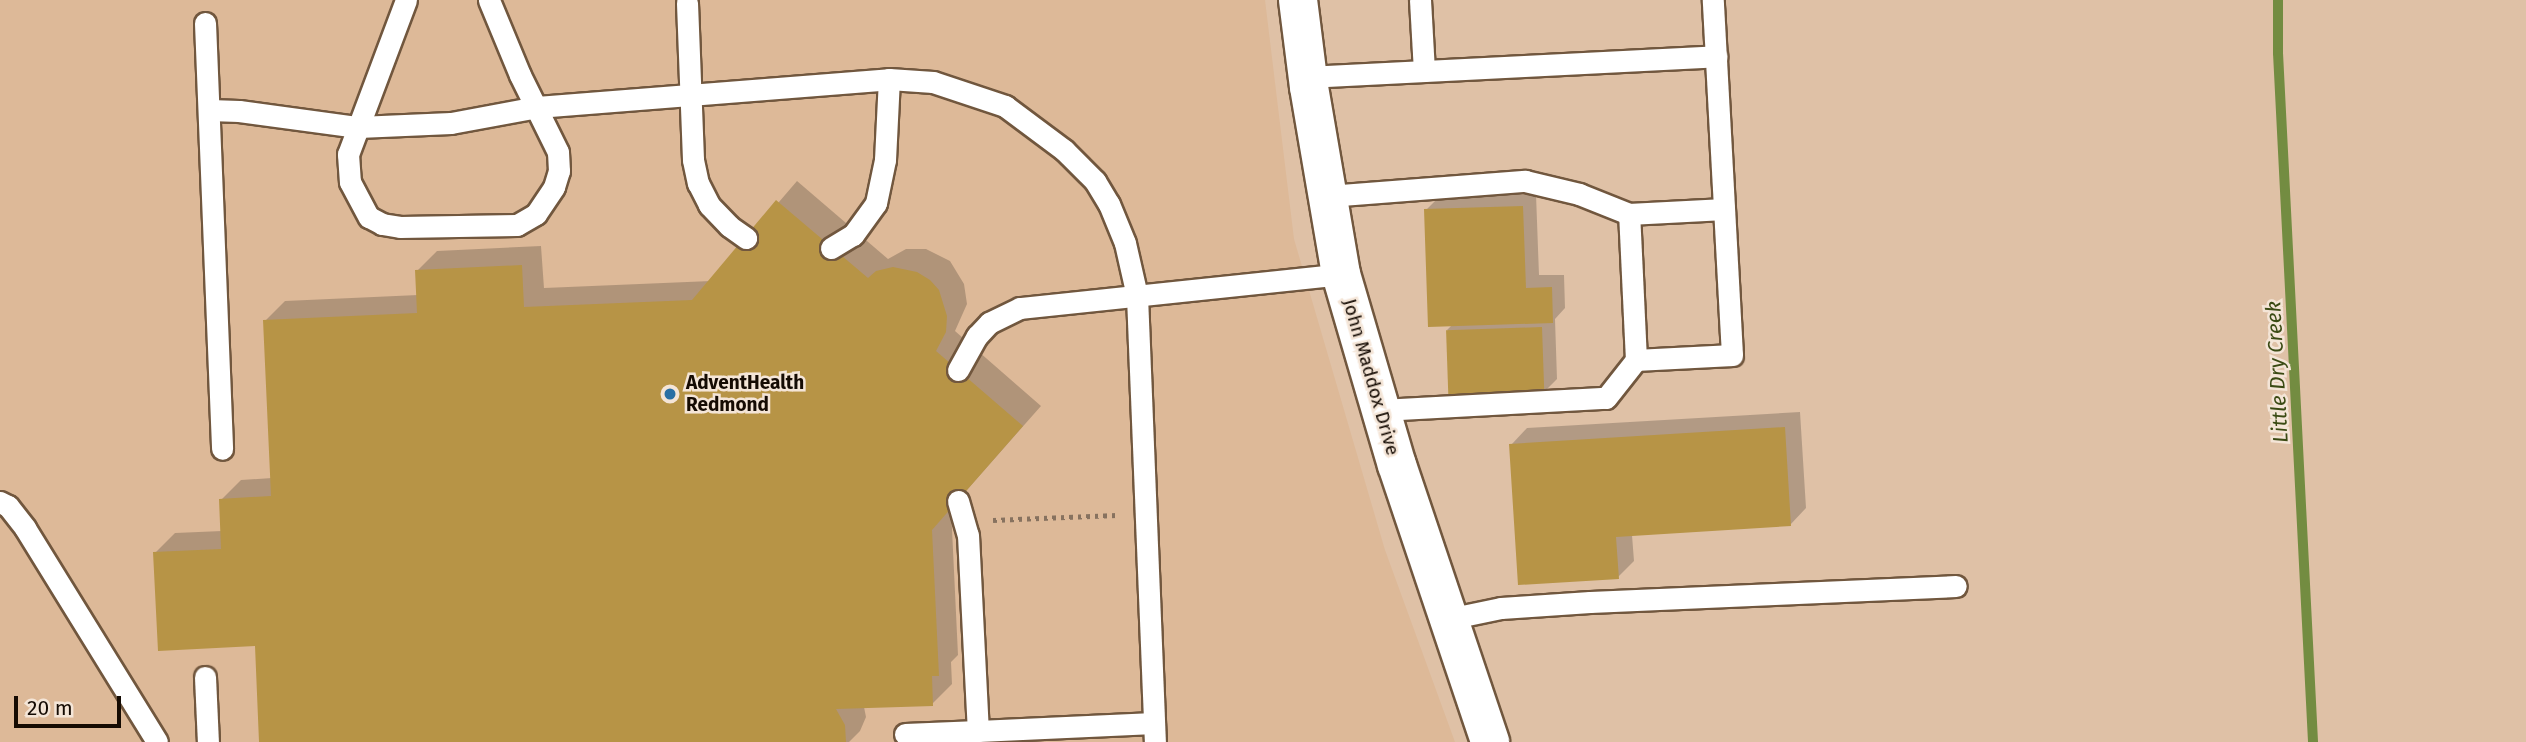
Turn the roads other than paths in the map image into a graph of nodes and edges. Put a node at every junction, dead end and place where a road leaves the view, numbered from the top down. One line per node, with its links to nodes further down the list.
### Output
1 (406, 0): 15 (lane)
2 (489, 0): 13 (lane)
3 (1298, 0): 10 (street, John Maddox Drive)
4 (1420, 0): 9 (lane)
5 (1713, 0): 8 (lane)
6 (687, 4): 12 (lane)
7 (205, 23): 14 (lane)
8 (1716, 56): 9 (lane); 17 (lane)
9 (1424, 71): 10 (lane)
10 (1307, 77): 16 (street, John Maddox Drive)
11 (888, 79): 12 (lane); 20 (lane); 22 (lane)
12 (691, 96): 13 (lane); 19 (lane)
13 (537, 107): 15 (lane); 15 (lane)
14 (209, 110): 15 (lane); 26 (lane)
15 (358, 127)
16 (1328, 196): 18 (lane); 21 (street, John Maddox Drive)
17 (1724, 209): 18 (lane); 23 (lane)
18 (1629, 214): 23 (lane)
19 (746, 238)
20 (831, 248)
21 (1341, 274): 22 (lane); 25 (street, John Maddox Drive)
22 (1137, 296): 24 (lane); 33 (lane)
23 (1636, 360): 25 (lane)
24 (958, 370)
25 (1381, 410): 30 (street, John Maddox Drive)
26 (222, 449)
27 (0, 502): 35 (lane)
28 (961, 511): 32 (lane)
29 (1956, 586): 30 (lane)
30 (1448, 619): 37 (street, John Maddox Drive)
31 (205, 677): 36 (lane)
32 (978, 731): 33 (lane); 34 (lane)
33 (1154, 733)
34 (905, 734)
35 (157, 742)
36 (208, 742)
37 (1490, 742)

